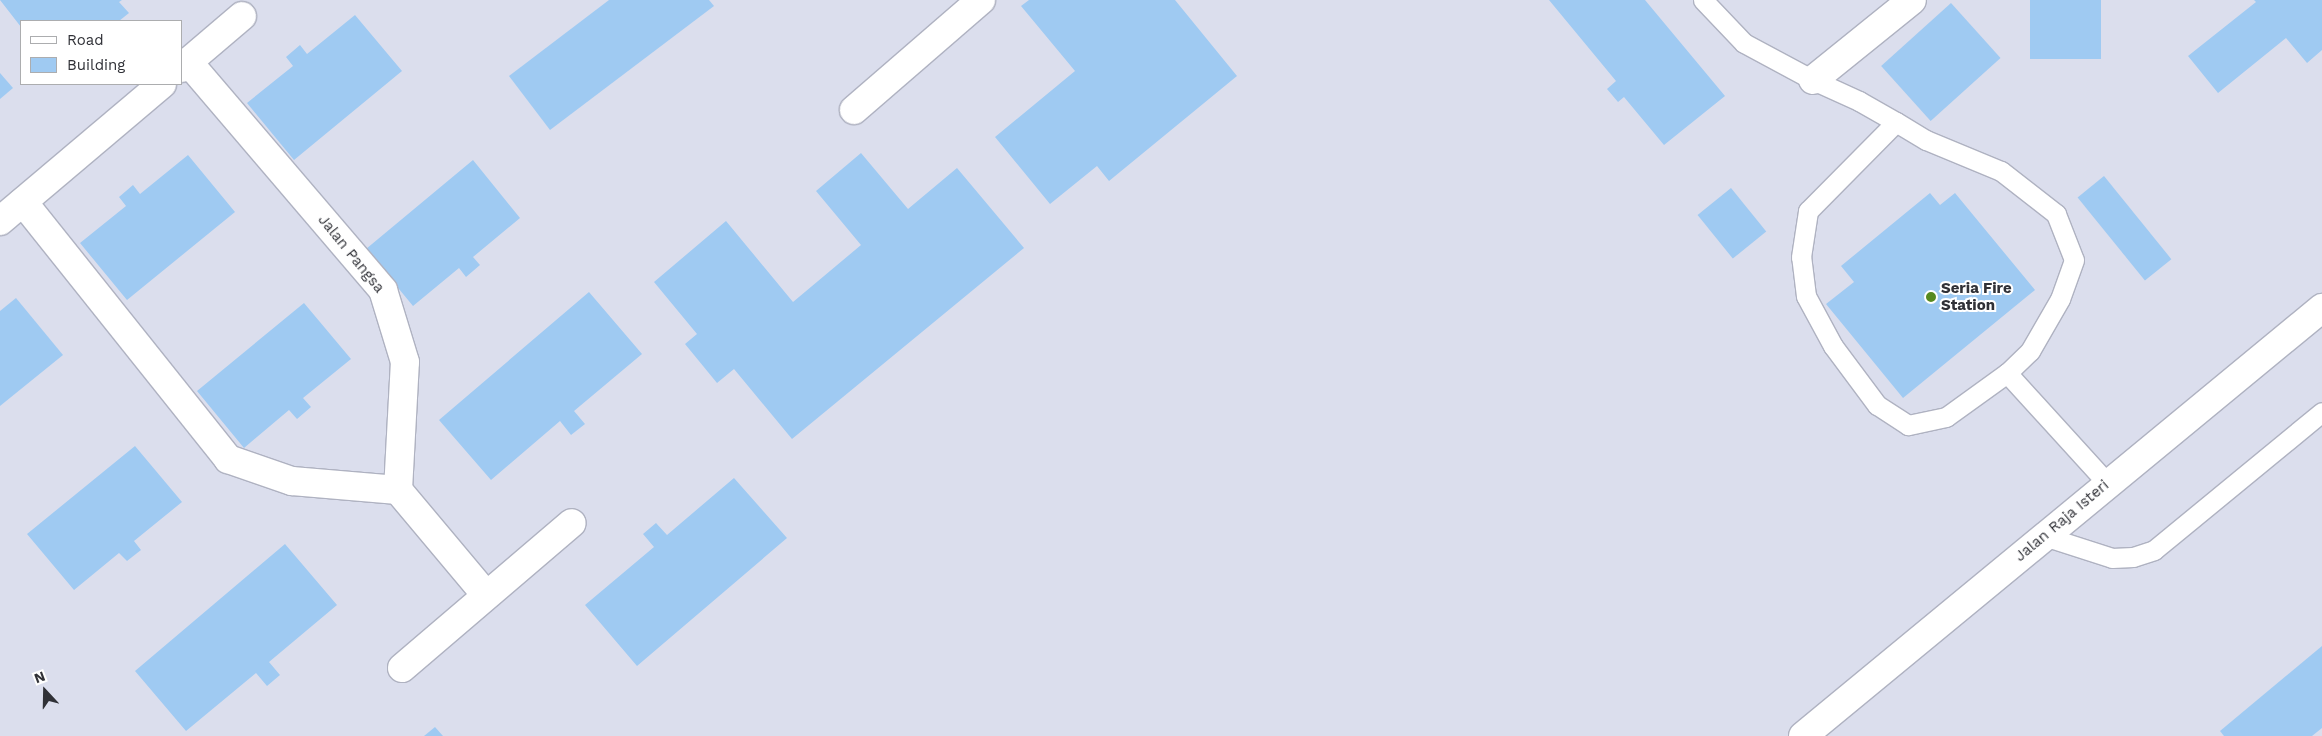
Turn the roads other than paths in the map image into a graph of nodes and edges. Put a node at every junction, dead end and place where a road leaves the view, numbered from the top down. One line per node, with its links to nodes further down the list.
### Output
1 (981, 0): 8 (street)
2 (1703, 0): 6 (lane)
3 (1912, 0): 6 (street)
4 (242, 16): 5 (street, Jalan Pangsa)
5 (185, 65): 16 (street, Jalan Pangsa)
6 (1813, 80): 9 (lane)
7 (161, 85): 10 (street)
8 (854, 110)
9 (1896, 122): 13 (lane); 13 (lane)
10 (23, 202): 11 (street); 16 (street)
11 (0, 221)
12 (2322, 308): 15 (street, Jalan Raja Isteri)
13 (2007, 373): 15 (lane)
14 (2322, 412): 18 (lane)
15 (2108, 484): 18 (street, Jalan Raja Isteri)
16 (398, 490): 19 (street)
17 (572, 523): 19 (street)
18 (2044, 536): 21 (street, Jalan Raja Isteri)
19 (486, 595): 20 (street)
20 (402, 668)
21 (1803, 736)

